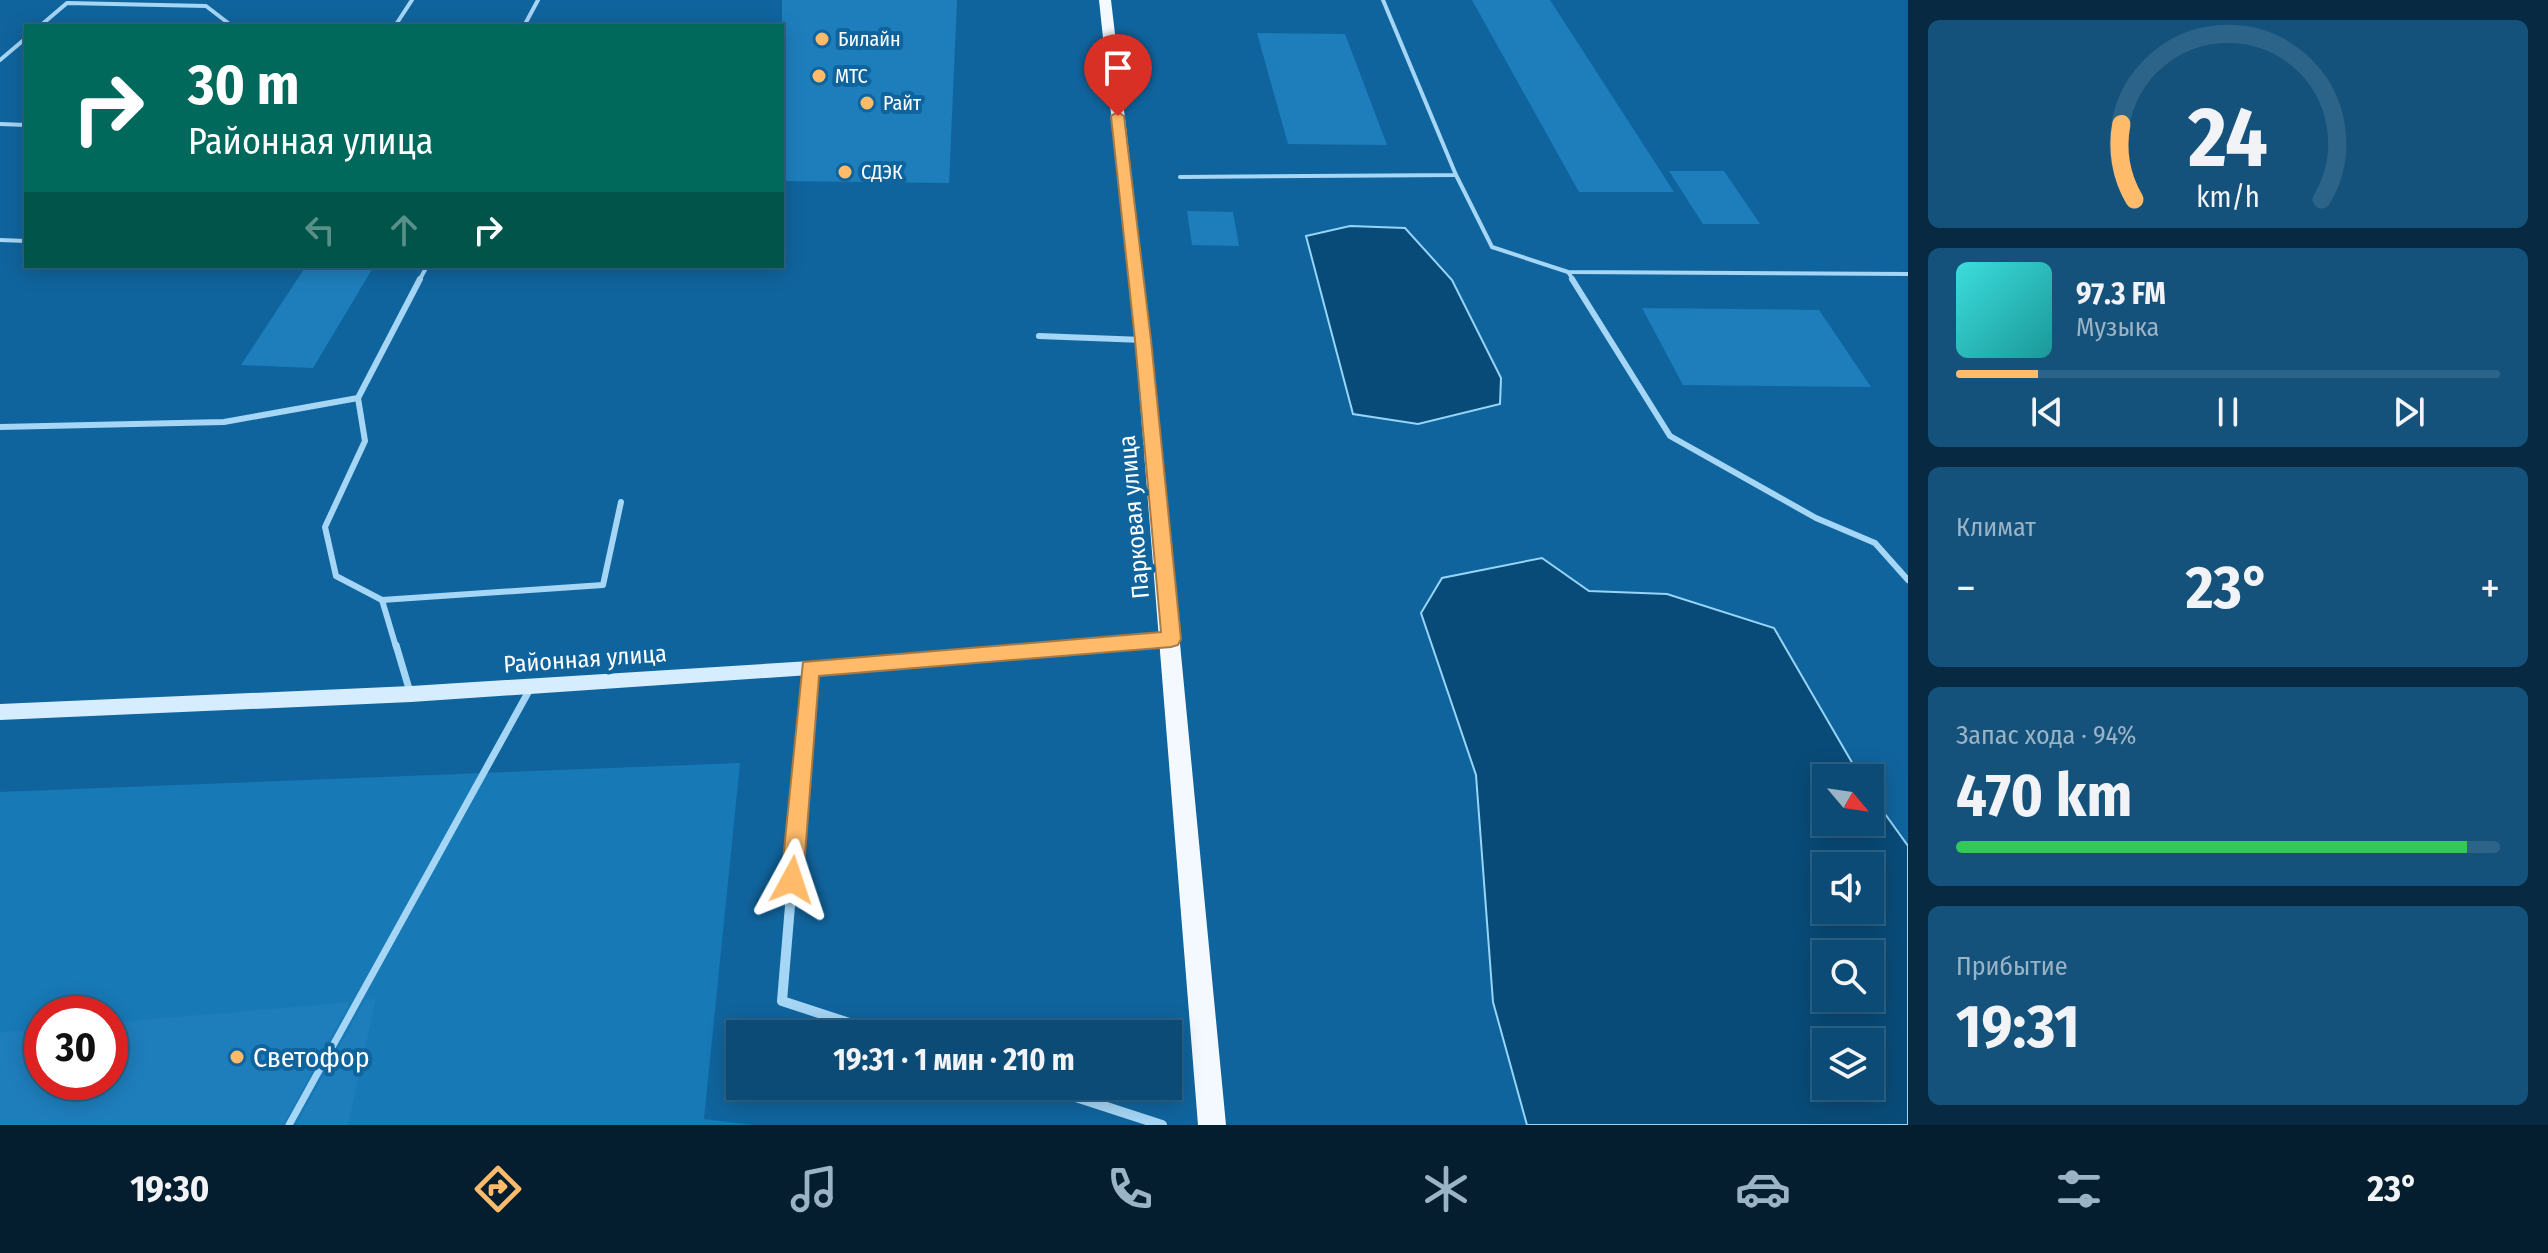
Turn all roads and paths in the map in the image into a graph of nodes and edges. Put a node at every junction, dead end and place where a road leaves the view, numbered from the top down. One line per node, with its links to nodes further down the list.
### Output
1 (412, 0): 7 (lane)
2 (538, 0): 8 (lane)
3 (1105, 0): 21 (main road, Парковая улица)
4 (1383, 0): 13 (lane)
5 (42, 24): 6 (lane)
6 (229, 24)
7 (396, 24)
8 (525, 24)
9 (24, 40): 10 (lane)
10 (0, 60)
11 (0, 124): 12 (lane)
12 (24, 125)
13 (1456, 175): 14 (lane); 18 (lane)
14 (1180, 177)
15 (0, 240): 16 (lane)
16 (24, 241)
17 (426, 268): 22 (lane)
18 (1568, 272): 19 (lane); 25 (lane)
19 (1908, 274)
20 (1039, 336): 21 (lane)
21 (1143, 340): 27 (main road, Парковая улица)
22 (358, 398): 23 (lane); 26 (lane)
23 (0, 427)
24 (621, 502): 26 (lane)
25 (1908, 580)
26 (382, 600): 30 (lane)
27 (1171, 639): 28 (main road, Районная улица); 36 (main road, Парковая улица)
28 (810, 668): 29 (main road, Районная улица); 32 (street)
29 (532, 686): 30 (main road, Районная улица); 34 (lane)
30 (411, 694): 31 (main road, Районная улица)
31 (0, 712)
32 (840, 1020)
33 (1085, 1100): 35 (street)
34 (289, 1125)
35 (1162, 1125)
36 (1212, 1125)

